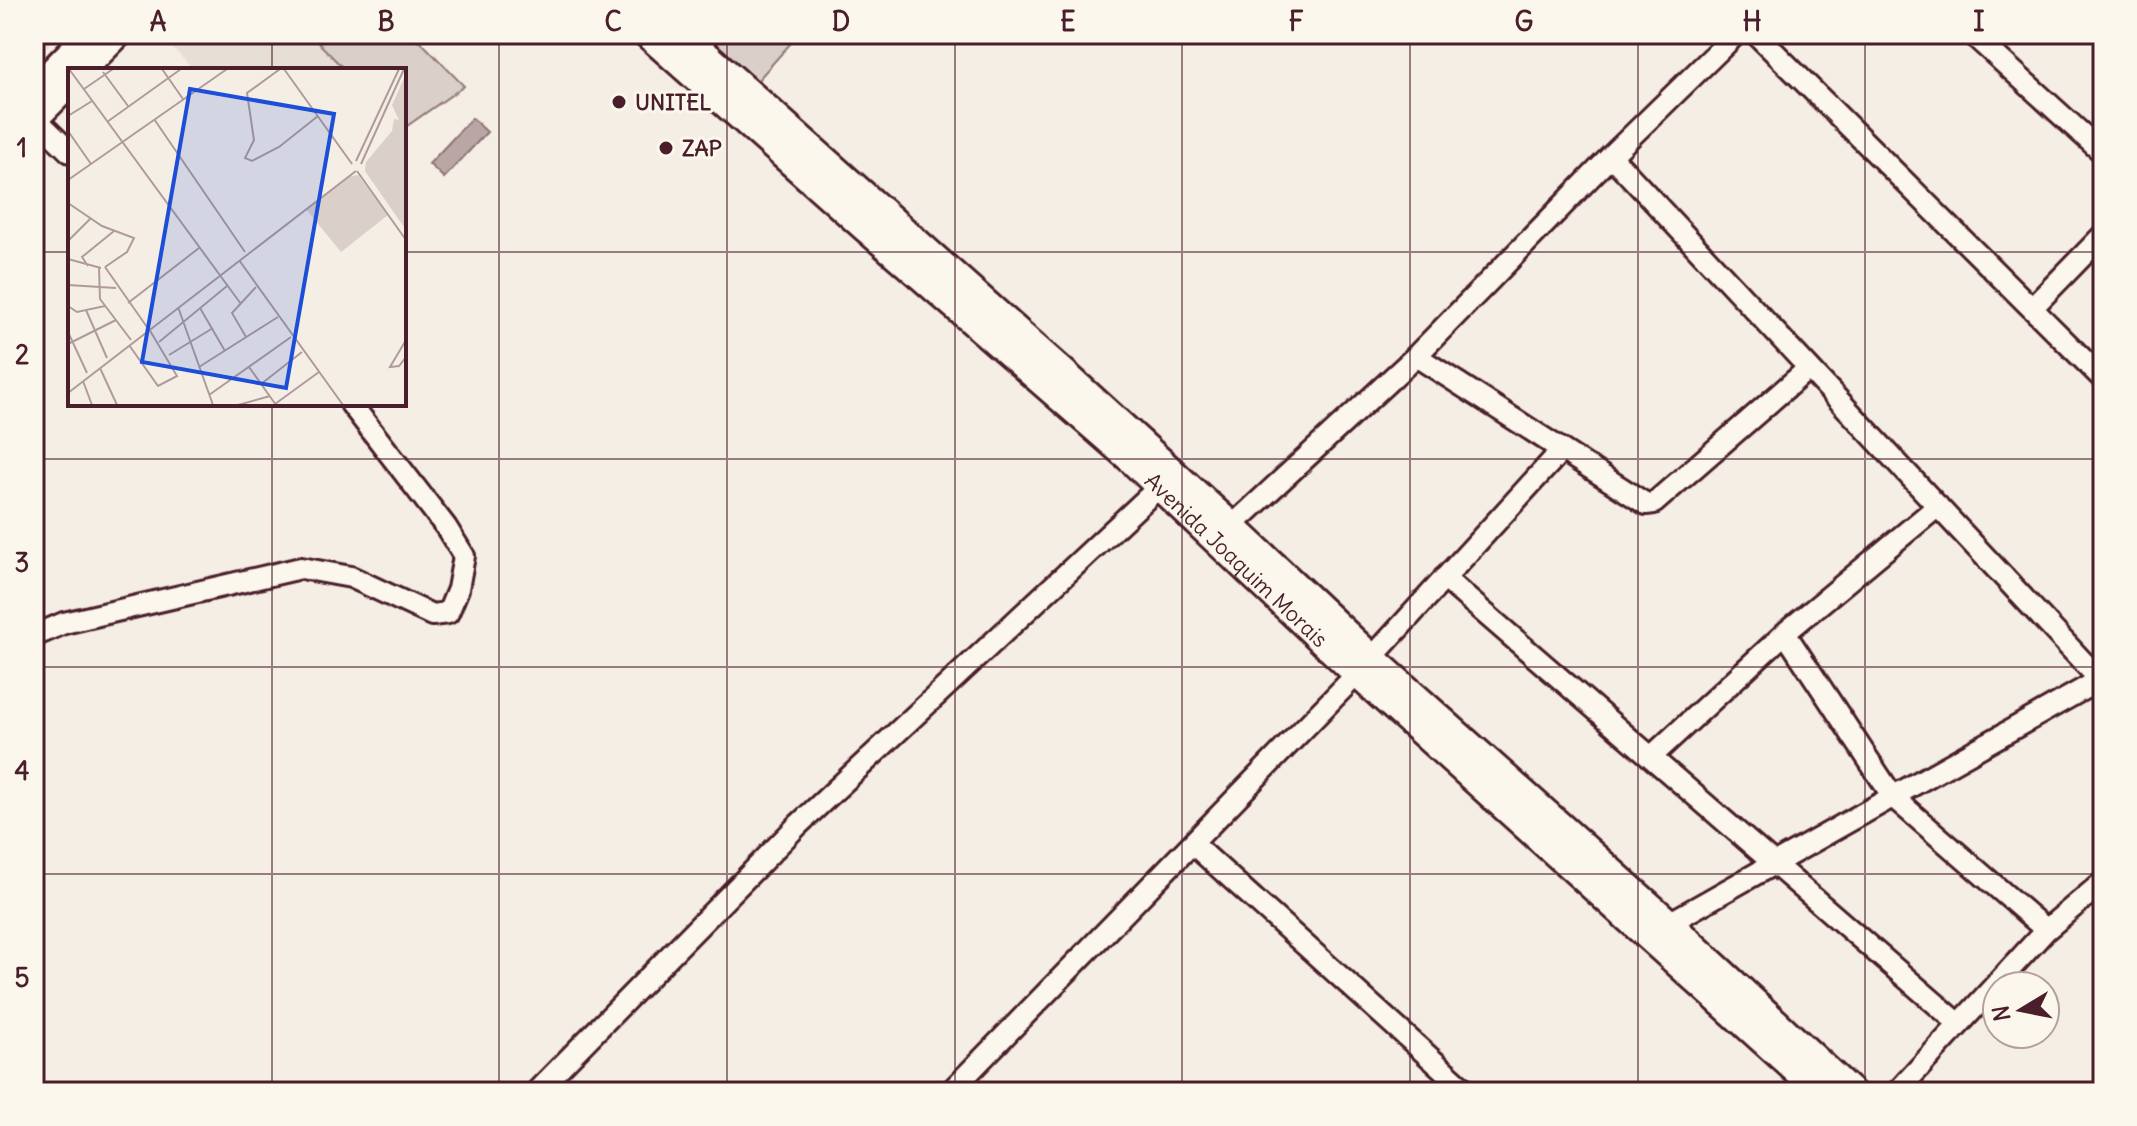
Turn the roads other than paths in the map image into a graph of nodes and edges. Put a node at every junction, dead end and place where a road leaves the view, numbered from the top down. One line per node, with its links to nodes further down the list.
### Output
1 (89, 34): 10 (street)
2 (118, 34): 8 (street)
3 (647, 34): 22 (street, Avenida Joaquim Morais)
4 (683, 34): 24 (street, Avenida Joaquim Morais)
5 (1736, 34): 14 (street)
6 (1756, 34): 16 (street)
7 (1972, 34): 13 (street)
8 (84, 68)
9 (68, 85): 11 (street)
10 (34, 90)
11 (35, 119): 12 (street)
12 (68, 150)
13 (2103, 153)
14 (1611, 156): 17 (street); 18 (street)
15 (2103, 235): 16 (street)
16 (2032, 308): 19 (street)
17 (1416, 356): 21 (street); 24 (street)
18 (1809, 368): 21 (street); 23 (street)
19 (2103, 379)
20 (353, 406): 27 (street)
21 (1561, 451): 25 (street)
22 (1160, 486): 28 (street, Avenida Joaquim Morais); 38 (street)
23 (1938, 506): 26 (street); 29 (street)
24 (1232, 526): 28 (street, Avenida Joaquim Morais)
25 (1444, 578): 28 (street); 30 (street)
26 (1785, 633): 30 (street); 31 (street)
27 (34, 636)
28 (1364, 666): 32 (street); 35 (street, Avenida Joaquim Morais); 41 (street, Avenida Joaquim Morais)
29 (2102, 679): 31 (street)
30 (1651, 757): 33 (street)
31 (1893, 797): 33 (street); 36 (street)
32 (1193, 844): 39 (street); 40 (street)
33 (1775, 865): 35 (street); 37 (street)
34 (2103, 882): 36 (street)
35 (1669, 923): 42 (street, Avenida Joaquim Morais)
36 (2046, 930): 37 (street)
37 (1958, 1023): 43 (street)
38 (536, 1092)
39 (950, 1092)
40 (1468, 1092)
41 (1820, 1092)
42 (1851, 1092)
43 (1897, 1092)

